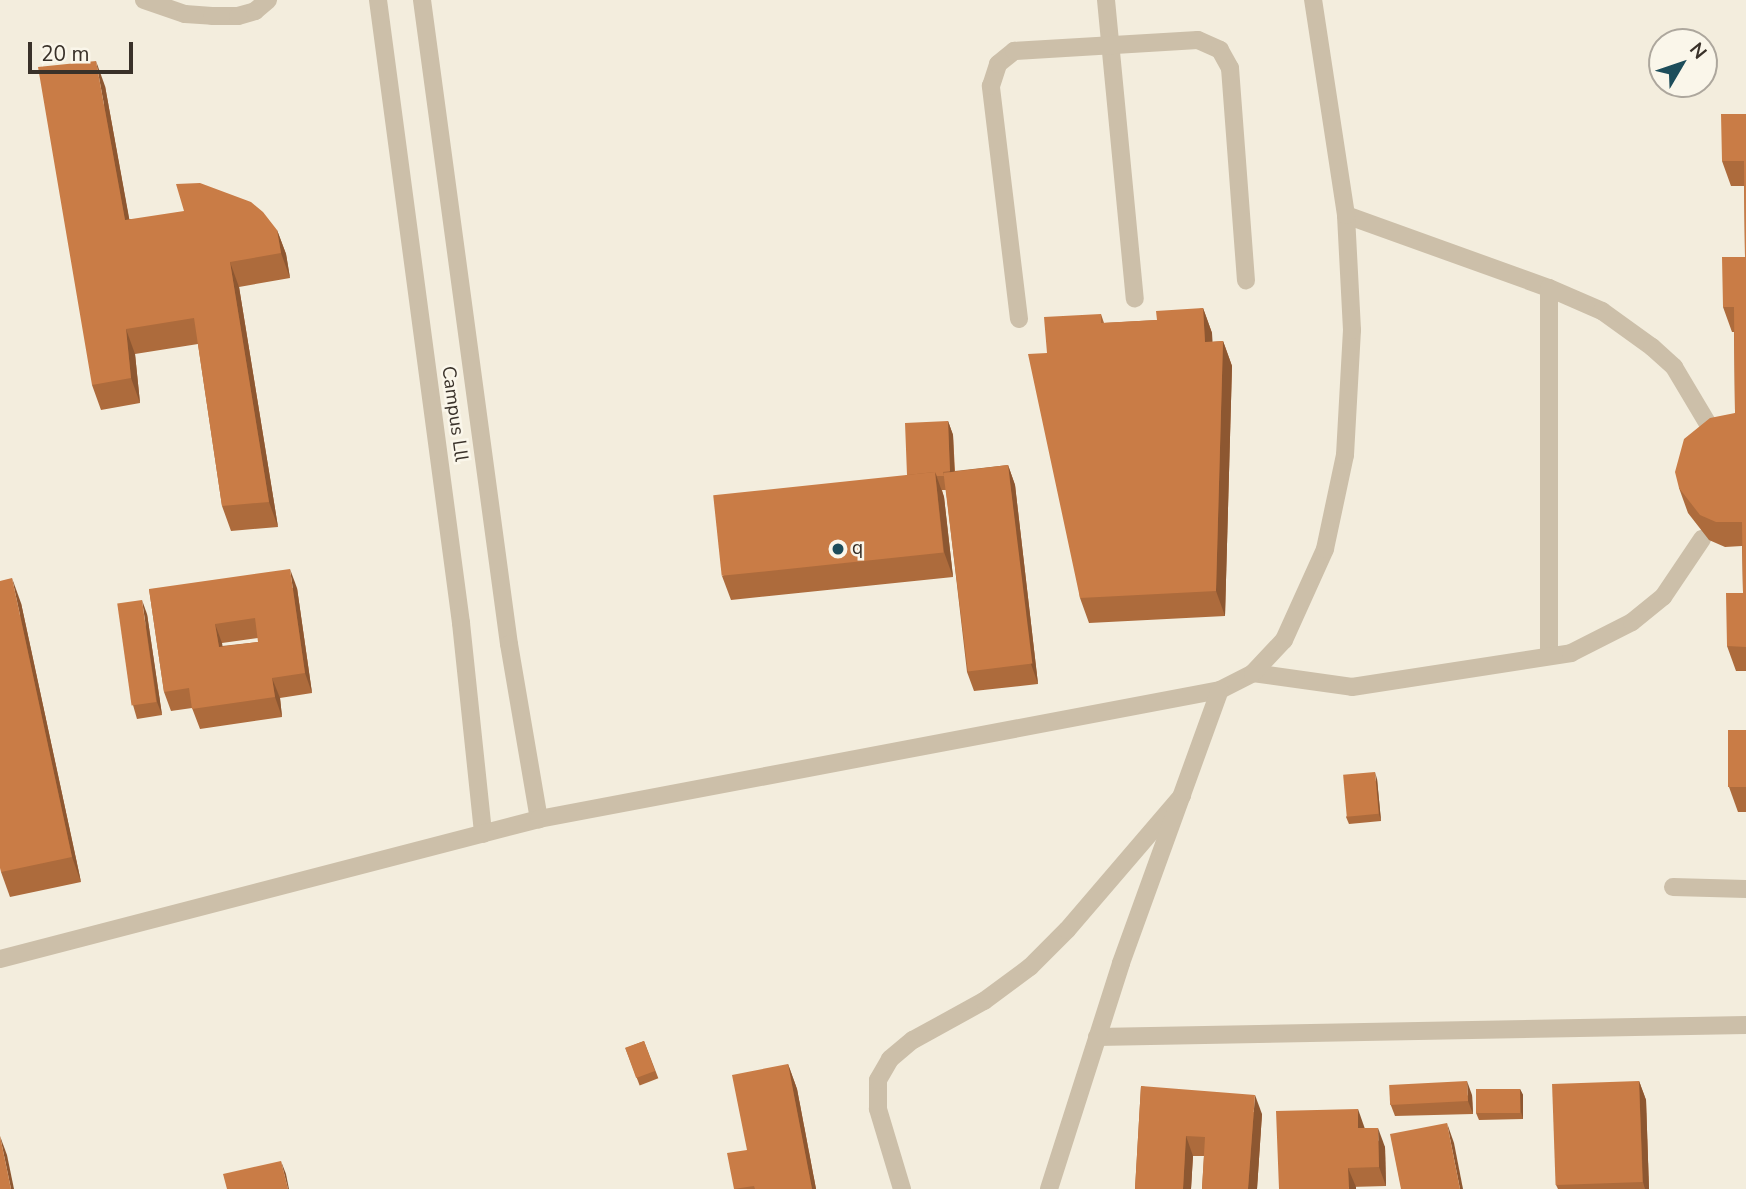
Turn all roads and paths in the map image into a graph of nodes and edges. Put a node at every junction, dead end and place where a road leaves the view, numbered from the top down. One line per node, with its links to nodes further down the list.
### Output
1 (144, 0): 2 (street)
2 (268, 0)
3 (378, 0): 20 (street, Campus Lll)
4 (422, 0): 19 (street)
5 (1106, 0): 7 (street)
6 (1312, 0): 8 (street)
7 (1111, 43): 9 (street); 11 (street); 12 (street)
8 (1346, 215): 10 (street); 16 (street)
9 (1246, 280)
10 (1549, 288): 13 (street); 15 (street)
11 (1135, 299)
12 (1019, 319)
13 (1714, 434)
14 (1702, 539): 15 (street)
15 (1549, 656): 16 (street)
16 (1253, 673): 17 (street)
17 (1220, 690): 18 (street); 19 (street)
18 (1182, 796): 25 (street); 26 (street)
19 (539, 819): 20 (street)
20 (483, 834): 23 (street)
21 (1672, 887): 22 (street)
22 (1746, 889)
23 (0, 959)
24 (1746, 1025): 25 (street)
25 (1097, 1037): 27 (street)
26 (902, 1189)
27 (1049, 1189)

